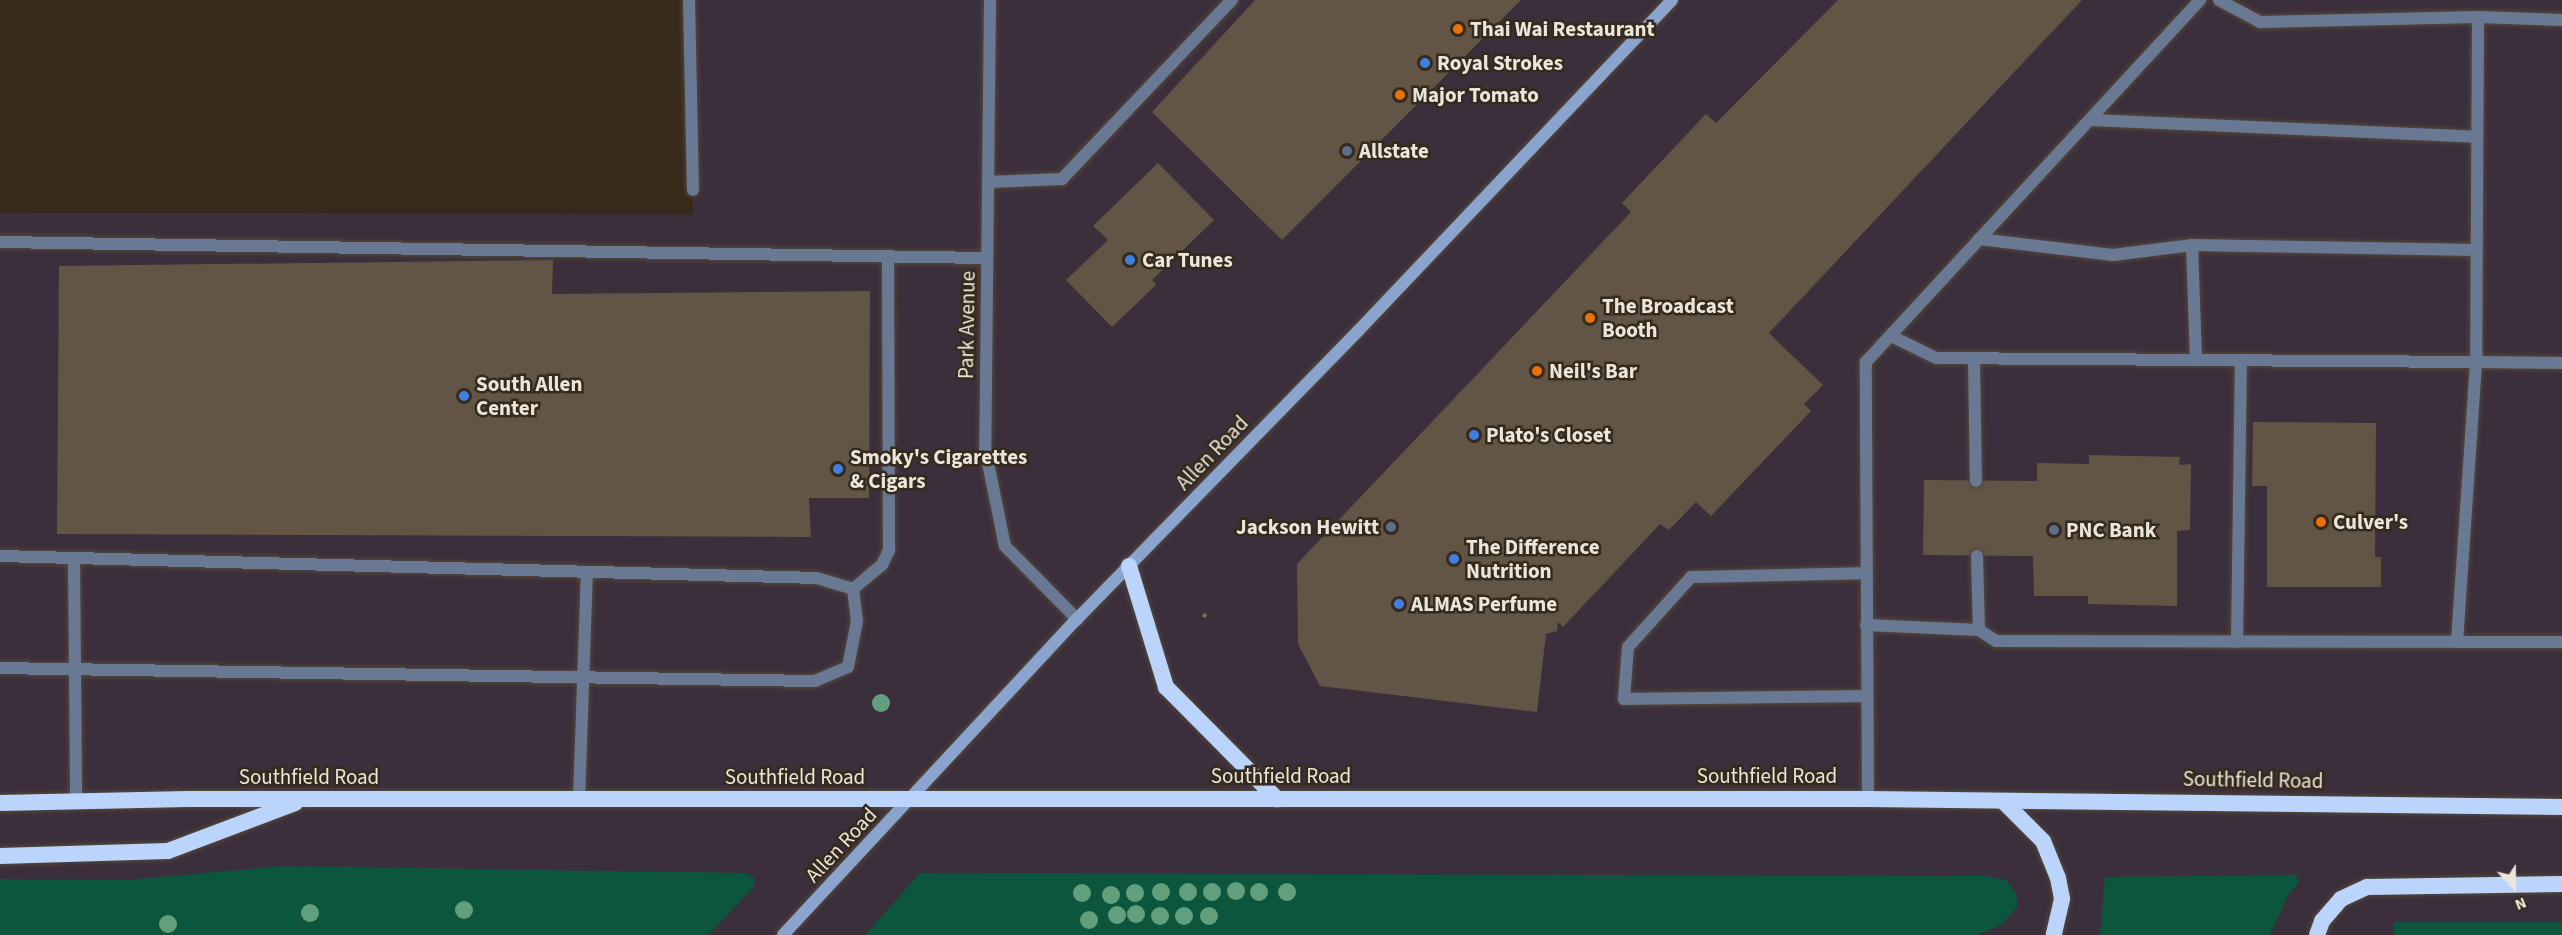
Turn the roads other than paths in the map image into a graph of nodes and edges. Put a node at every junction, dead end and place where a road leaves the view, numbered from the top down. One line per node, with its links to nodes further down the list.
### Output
1 (689, 0): 12 (street)
2 (990, 0): 11 (street, Park Avenue)
3 (1232, 0): 11 (street)
4 (1672, 0): 29 (main road, Allen Road)
5 (2200, 0): 9 (street)
6 (2219, 0): 7 (street)
7 (2478, 17): 8 (street); 10 (street)
8 (2562, 20)
9 (2091, 120): 10 (street); 13 (street)
10 (2477, 137): 16 (street)
11 (988, 182): 18 (street, Park Avenue)
12 (693, 190)
13 (1979, 239): 15 (street); 19 (street)
14 (0, 243): 17 (street)
15 (2192, 245): 16 (street); 21 (street)
16 (2476, 250): 23 (street)
17 (888, 256): 18 (street); 32 (street)
18 (987, 258): 33 (street, Park Avenue)
19 (1891, 336): 20 (street); 31 (street)
20 (1974, 359): 21 (street); 25 (street)
21 (2196, 360): 22 (street)
22 (2241, 360): 23 (street); 36 (street)
23 (2476, 362): 24 (street); 37 (street)
24 (2562, 363)
25 (1976, 481)
26 (0, 556): 28 (street)
27 (1977, 556): 35 (street)
28 (74, 558): 30 (street); 40 (street)
29 (1129, 566): 33 (main road, Allen Road); 46 (highway)
30 (587, 572): 32 (street); 41 (street)
31 (1866, 573): 34 (street); 42 (street)
32 (853, 589): 41 (street)
33 (1077, 619): 45 (main road, Allen Road)
34 (1866, 625): 35 (street); 42 (street)
35 (1979, 630): 36 (street)
36 (2237, 642): 37 (street)
37 (2457, 642): 38 (street)
38 (2562, 642)
39 (0, 668): 40 (street)
40 (74, 671): 41 (street); 49 (street)
41 (586, 676): 44 (street)
42 (1866, 696): 47 (street)
43 (305, 799): 44 (highway, Southfield Road); 49 (highway, Southfield Road); 52 (highway)
44 (579, 799): 45 (highway, Southfield Road)
45 (910, 799): 46 (highway, Southfield Road); 54 (main road, Allen Road)
46 (1277, 799): 47 (highway, Southfield Road)
47 (1868, 799): 48 (highway, Southfield Road)
48 (2003, 801): 51 (highway, Southfield Road); 55 (highway)
49 (76, 802): 50 (highway, Southfield Road)
50 (0, 803)
51 (2562, 807)
52 (0, 856)
53 (2562, 884): 56 (highway)
54 (783, 935)
55 (2054, 935)
56 (2318, 935)

